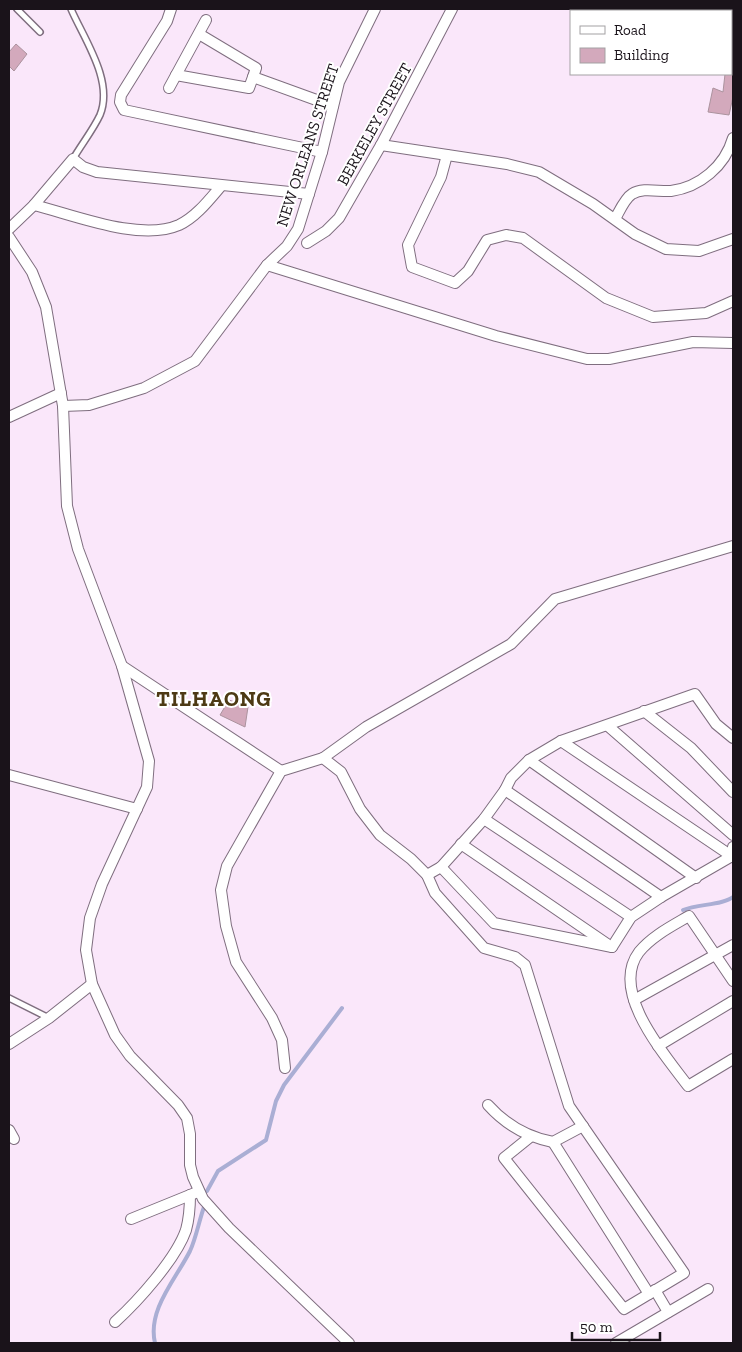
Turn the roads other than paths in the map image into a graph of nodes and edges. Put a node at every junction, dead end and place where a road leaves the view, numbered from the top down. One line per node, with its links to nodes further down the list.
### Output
1 (17, 9): 7 (lane)
2 (70, 9): 17 (lane)
3 (171, 9): 15 (street)
4 (375, 9): 12 (street, NEW ORLEANS STREET)
5 (452, 9): 14 (street, BERKELEY STREET)
6 (206, 20): 8 (street)
7 (40, 32)
8 (199, 34): 9 (street); 10 (street)
9 (176, 75): 10 (street); 11 (street)
10 (253, 77): 12 (street)
11 (169, 88)
12 (333, 106): 15 (street, NEW ORLEANS STREET)
13 (733, 138): 21 (street)
14 (381, 145): 16 (street); 25 (street, BERKELEY STREET)
15 (322, 152): 19 (street, NEW ORLEANS STREET)
16 (447, 155): 21 (street); 27 (street)
17 (73, 159): 18 (street); 20 (street)
18 (221, 186): 19 (street); 20 (street)
19 (309, 194): 26 (street, NEW ORLEANS STREET)
20 (34, 205): 22 (street)
21 (615, 219): 24 (street)
22 (9, 229)
23 (9, 238): 29 (street)
24 (733, 239)
25 (307, 243)
26 (267, 265): 28 (street); 30 (street, NEW ORLEANS STREET)
27 (733, 301)
28 (733, 343)
29 (61, 393): 30 (street); 31 (street)
30 (63, 406): 33 (street)
31 (9, 417)
32 (733, 546): 38 (street)
33 (122, 666): 40 (street); 44 (street)
34 (644, 711): 35 (street); 36 (street); 43 (street)
35 (608, 726): 37 (street); 46 (street)
36 (733, 738)
37 (561, 741): 39 (street); 48 (street)
38 (323, 758): 40 (street); 50 (street)
39 (528, 760): 42 (street); 51 (street)
40 (281, 771): 66 (street)
41 (9, 775): 44 (street)
42 (506, 790): 45 (street); 52 (street)
43 (733, 792)
44 (138, 808): 58 (street)
45 (484, 819): 47 (street); 53 (street)
46 (733, 835)
47 (461, 844): 49 (street); 55 (street)
48 (733, 853): 51 (street)
49 (441, 867): 50 (street); 55 (street)
50 (427, 876): 68 (street)
51 (696, 878): 52 (street)
52 (661, 897): 53 (street)
53 (631, 917): 55 (street)
54 (733, 945): 56 (street)
55 (612, 947)
56 (716, 954): 57 (street); 60 (street); 60 (street)
57 (733, 981)
58 (92, 984): 62 (street); 73 (street)
59 (9, 998): 62 (lane)
60 (634, 1000): 64 (street)
61 (733, 1001): 64 (street)
62 (49, 1018): 63 (street)
63 (9, 1044)
64 (658, 1046): 65 (street)
65 (733, 1059)
66 (285, 1068)
67 (488, 1104): 70 (street)
68 (582, 1126): 72 (street); 76 (street)
69 (9, 1130): 71 (street)
70 (530, 1137): 72 (street); 76 (street)
71 (14, 1139)
72 (553, 1142): 76 (street)
73 (195, 1194): 74 (street); 78 (street); 79 (street)
74 (131, 1219)
75 (708, 1289): 77 (street)
76 (652, 1292): 77 (street)
77 (668, 1312): 80 (street)
78 (115, 1322)
79 (349, 1343)
80 (616, 1343)

